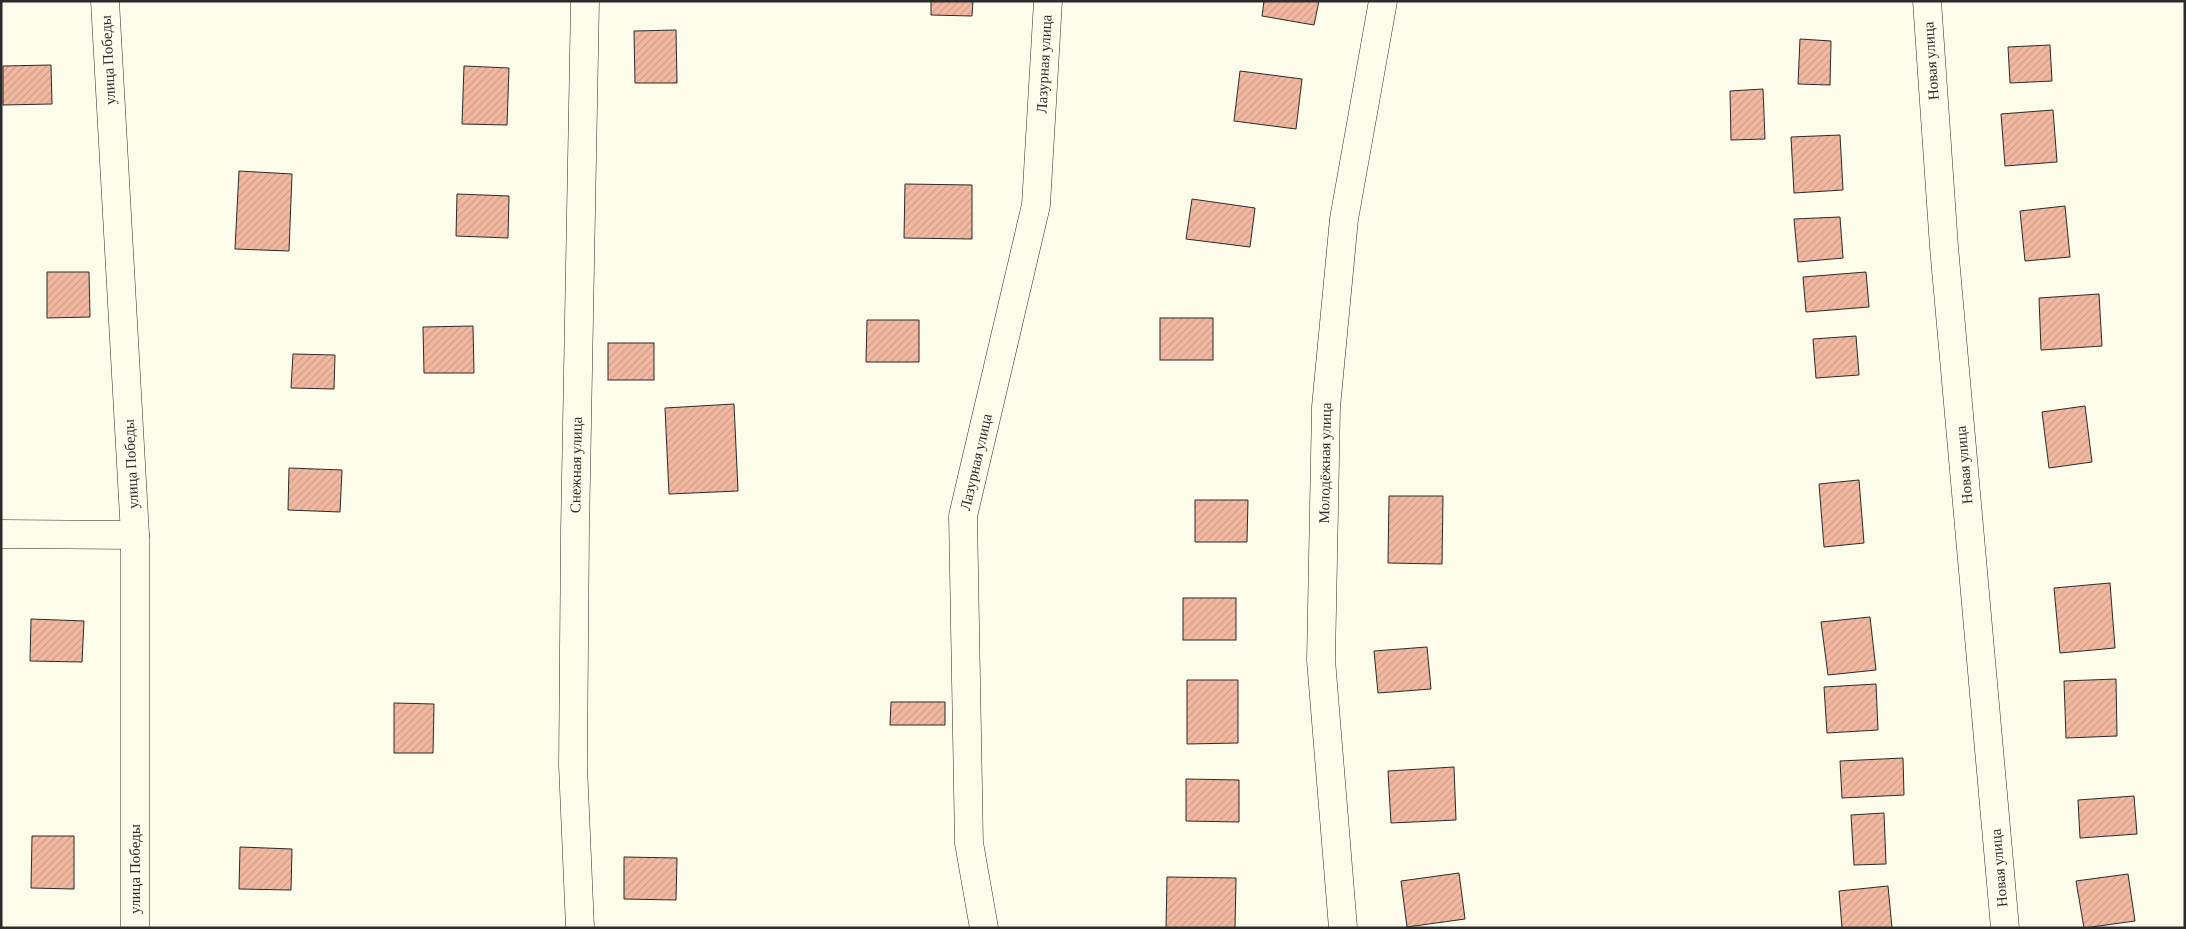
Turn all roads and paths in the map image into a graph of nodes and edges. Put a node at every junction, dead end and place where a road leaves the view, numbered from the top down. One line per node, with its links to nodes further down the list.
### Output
1 (105, 1): 7 (street, улица Победы)
2 (585, 1): 9 (street, Снежная улица)
3 (1048, 1): 10 (street, Лазурная улица)
4 (1383, 1): 11 (street, Молодёжная улица)
5 (1927, 1): 12 (street, Новая улица)
6 (1, 534): 7 (street)
7 (135, 535): 8 (street, улица Победы)
8 (135, 928)
9 (580, 928)
10 (984, 928)
11 (1343, 928)
12 (2005, 928)

